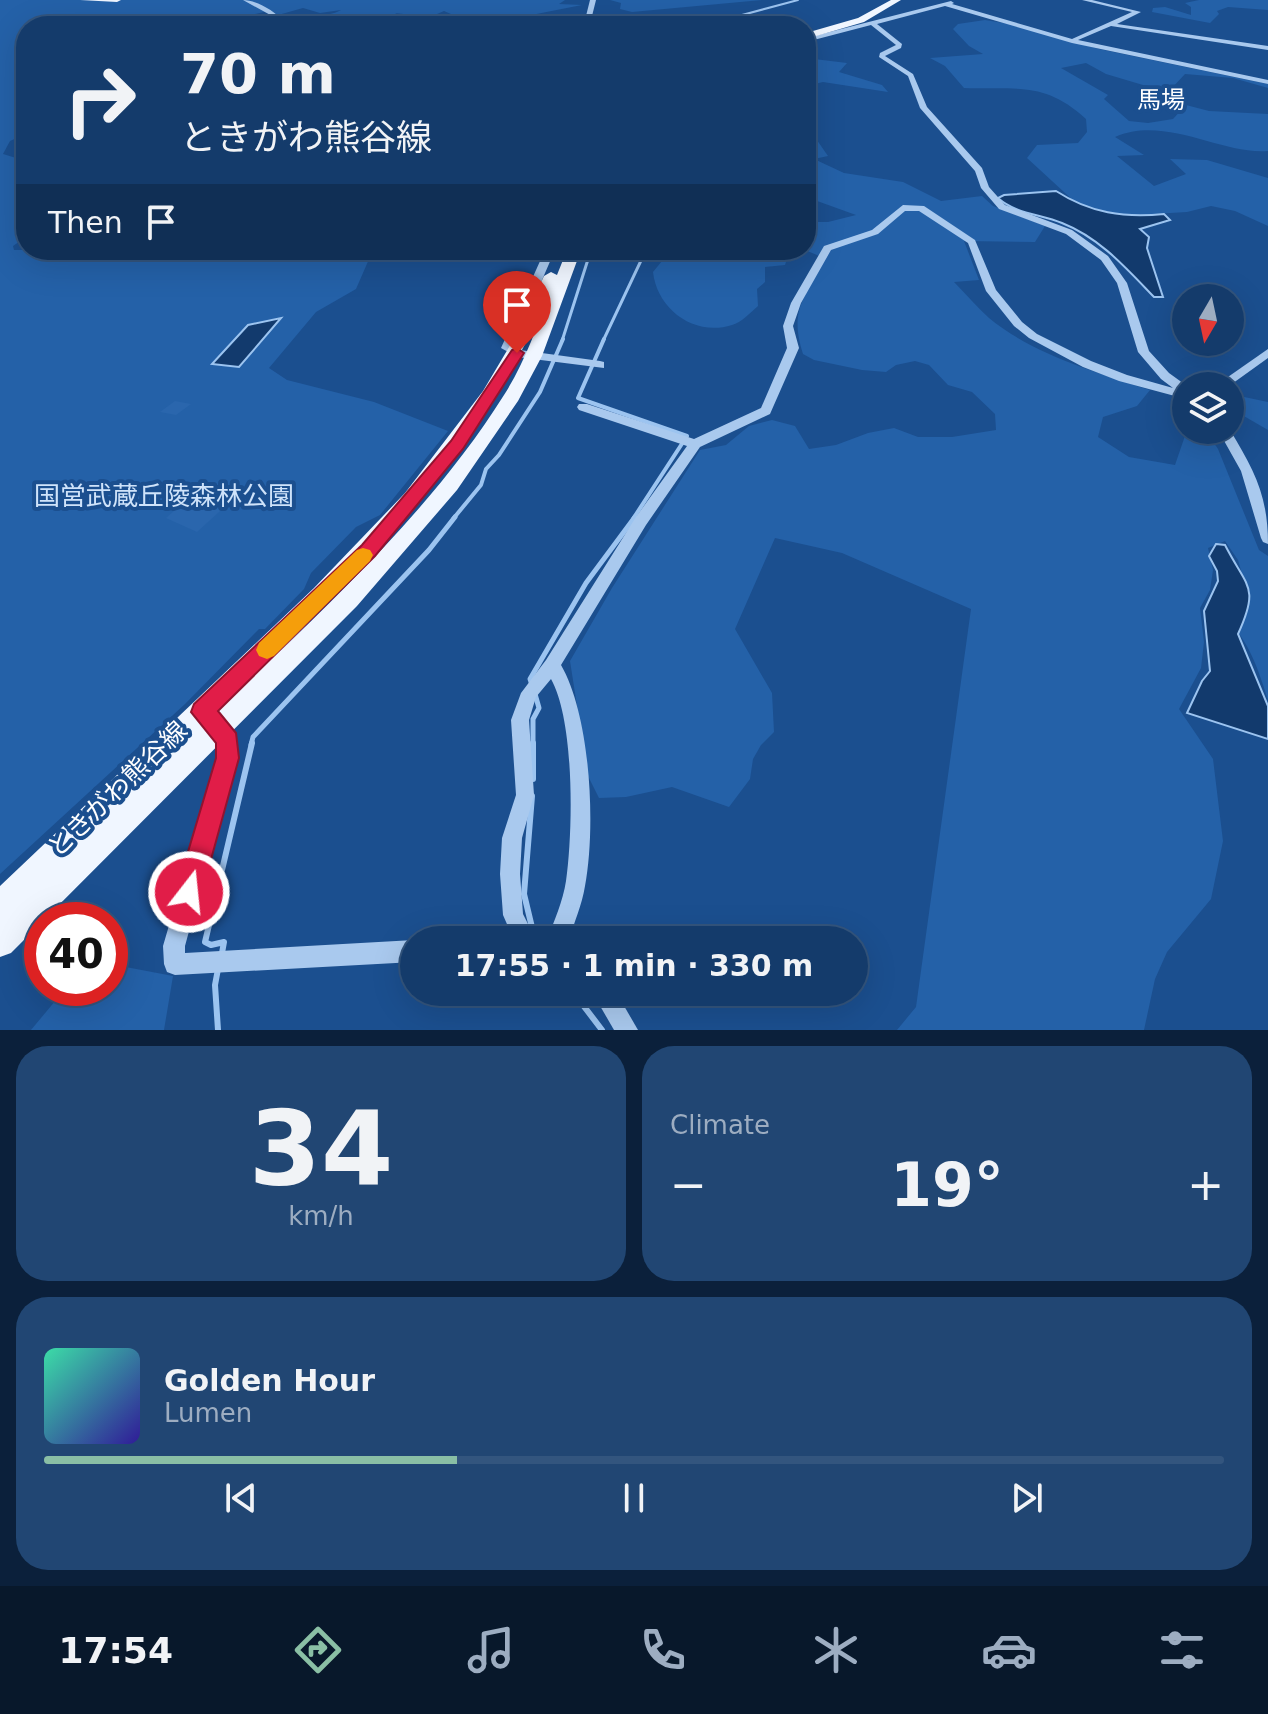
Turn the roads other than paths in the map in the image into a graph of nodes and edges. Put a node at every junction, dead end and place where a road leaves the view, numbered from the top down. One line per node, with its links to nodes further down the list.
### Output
1 (84, 0): 2 (main road)
2 (117, 0)
3 (246, 0): 11 (street)
4 (889, 0): 14 (main road)
5 (897, 0): 15 (main road)
6 (959, 0): 9 (street)
7 (1085, 0): 10 (street)
8 (1134, 1): 10 (street)
9 (944, 4): 12 (street); 17 (street)
10 (1119, 6): 13 (street)
11 (276, 16)
12 (872, 23): 16 (street); 27 (street)
13 (1108, 24): 17 (street); 18 (street)
14 (816, 33)
15 (816, 33)
16 (816, 34)
17 (1072, 41): 19 (street)
18 (1268, 48)
19 (1268, 82)
20 (546, 260): 24 (street)
21 (559, 260): 24 (main road, ときがわ熊谷線)
22 (569, 260): 24 (main road, ときがわ熊谷線)
23 (1268, 353): 26 (street)
24 (526, 354): 25 (street); 34 (main road, ときがわ熊谷線); 35 (main road, ときがわ熊谷線)
25 (600, 365)
26 (1241, 372)
27 (1172, 382)
28 (1172, 390): 30 (street)
29 (583, 407): 30 (street)
30 (695, 444): 33 (street)
31 (1232, 444): 32 (street)
32 (1268, 538)
33 (552, 665): 37 (street); 38 (street)
34 (202, 712): 35 (street); 36 (main road, ときがわ熊谷線)
35 (220, 727): 39 (main road, ときがわ熊谷線); 40 (street)
36 (0, 906)
37 (518, 926)
38 (562, 926)
39 (0, 942)
40 (400, 952)
41 (612, 1006): 42 (street)
42 (627, 1030)

